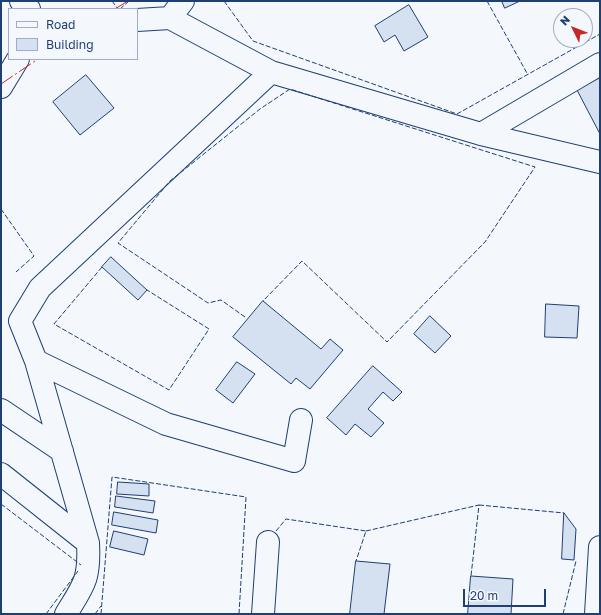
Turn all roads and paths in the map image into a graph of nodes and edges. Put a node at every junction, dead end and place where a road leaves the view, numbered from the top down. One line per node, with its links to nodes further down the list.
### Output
1 (184, 1): 2 (street)
2 (170, 18): 3 (street); 6 (street)
3 (138, 20)
4 (17, 60): 7 (street)
5 (600, 64): 8 (street)
6 (271, 72): 8 (street); 10 (street)
7 (1, 87)
8 (481, 134): 9 (street)
9 (600, 162)
10 (36, 361): 12 (street); 13 (street)
11 (1, 410): 13 (street)
12 (301, 420)
13 (62, 451): 16 (street)
14 (1, 474): 16 (street)
15 (268, 542): 19 (street)
16 (88, 543): 18 (street)
17 (600, 547): 20 (street)
18 (66, 614)
19 (263, 614)
20 (596, 614)

